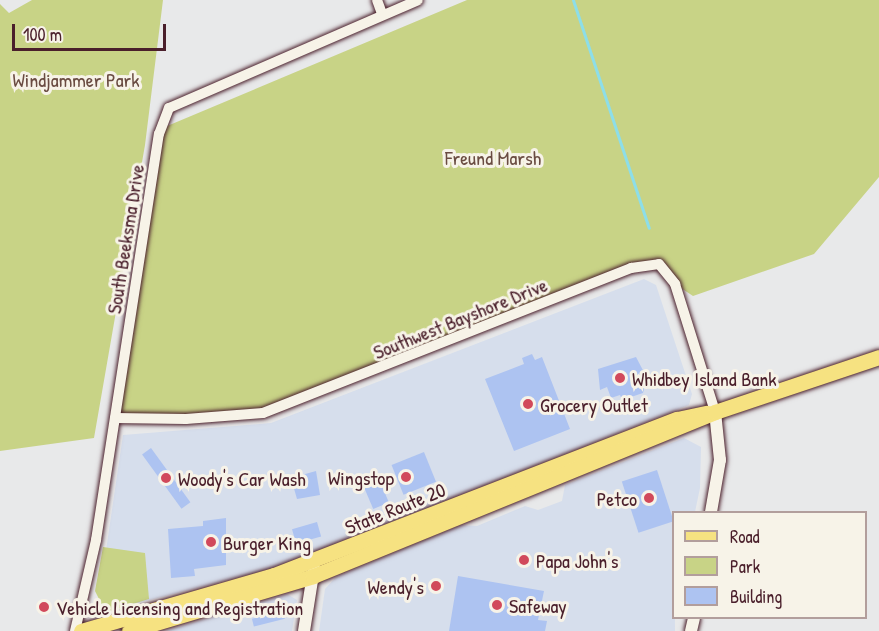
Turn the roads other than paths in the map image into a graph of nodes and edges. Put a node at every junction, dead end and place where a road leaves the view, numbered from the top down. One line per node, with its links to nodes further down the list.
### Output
1 (377, 0): 3 (street)
2 (418, 0): 3 (street, South Beeksma Drive)
3 (382, 14): 6 (street, South Beeksma Drive)
4 (879, 357): 5 (main road, State Route 20)
5 (715, 412): 6 (street, Southwest Bayshore Drive); 7 (street); 8 (main road, State Route 20); 9 (main road, State Route 20)
6 (115, 418): 10 (street, South Beeksma Drive)
7 (711, 511)
8 (322, 558): 9 (street); 10 (main road, State Route 20)
9 (313, 576): 11 (main road, State Route 20); 12 (street)
10 (82, 631)
11 (129, 631)
12 (304, 631)

